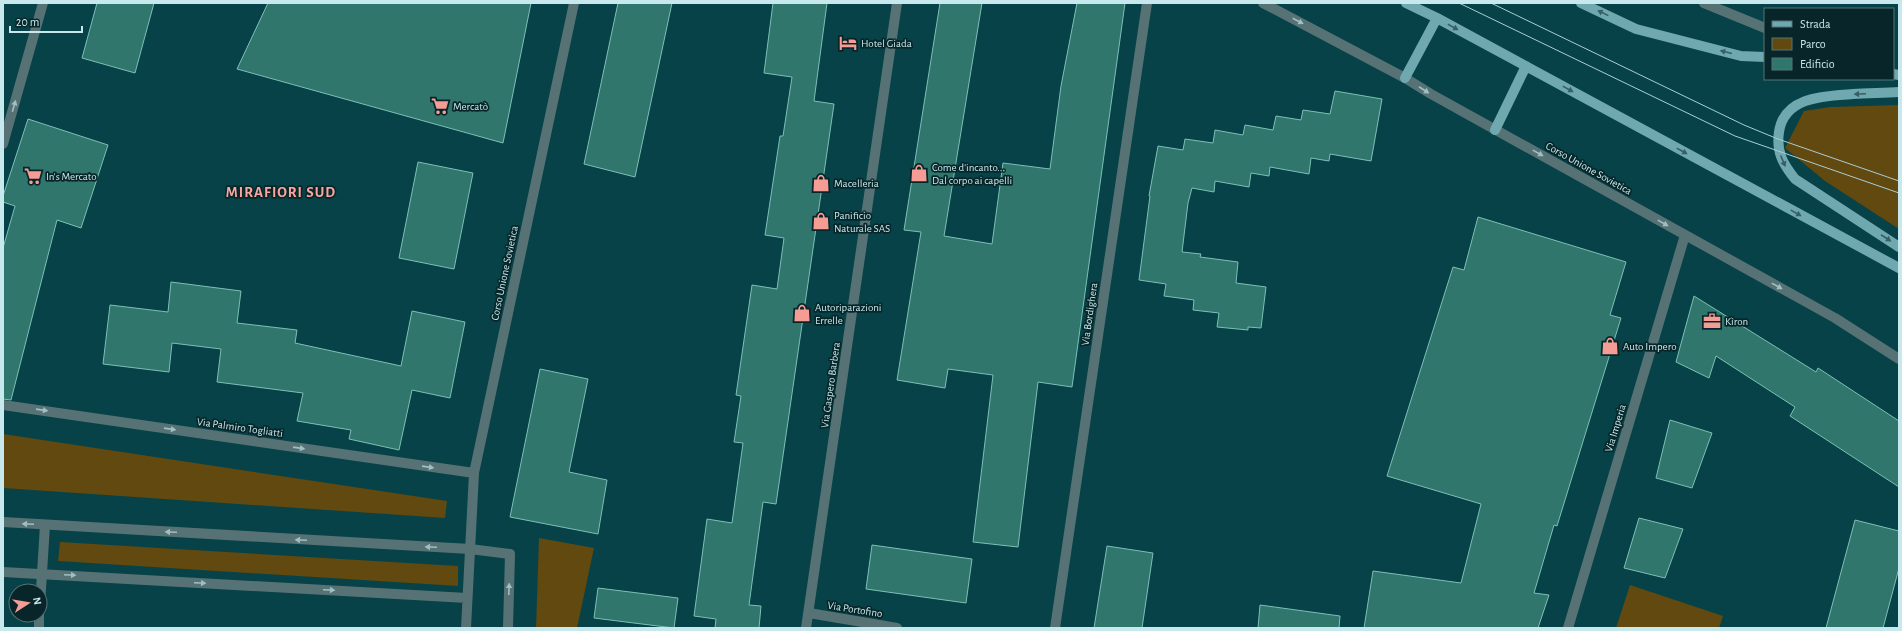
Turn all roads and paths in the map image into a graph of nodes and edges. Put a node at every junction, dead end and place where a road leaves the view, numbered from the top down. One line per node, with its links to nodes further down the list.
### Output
1 (43, 3): 16 (street, one-way to 1)
2 (574, 3): 22 (street, Corso Unione Sovietica)
3 (897, 3): 30 (street, Via Gaspero Barbera)
4 (1147, 3): 35 (street, Via Bordighera)
5 (1263, 3): 13 (street, Corso Unione Sovietica, one-way to 13)
6 (1406, 3): 9 (main road)
7 (1581, 3): 11 (main road, one-way to 7)
8 (1704, 3): 10 (street)
9 (1437, 18): 12 (main road, one-way to 12); 13 (main road)
10 (1764, 28)
11 (1764, 57)
12 (1526, 66): 15 (main road); 19 (main road, one-way to 19)
13 (1405, 78): 15 (street, Corso Unione Sovietica, one-way to 15)
14 (1899, 92): 18 (main road, one-way to 18)
15 (1495, 130): 17 (street, Corso Unione Sovietica, one-way to 17)
16 (3, 144)
17 (1685, 235): 20 (street, Corso Unione Sovietica, one-way to 20); 36 (street, Via Imperia)
18 (1899, 247)
19 (1899, 268)
20 (1899, 359)
21 (3, 405): 22 (street, Via Palmiro Togliatti, one-way to 22)
22 (474, 473): 25 (street, Corso Unione Sovietica)
23 (3, 522): 24 (street, one-way to 23)
24 (46, 525): 25 (street, one-way to 24); 27 (street)
25 (470, 549): 29 (street); 32 (street, one-way to 25)
26 (3, 572): 27 (street)
27 (42, 573): 28 (street); 29 (street, one-way to 29)
28 (41, 583)
29 (467, 598): 31 (street)
30 (809, 613): 33 (street, Via Gaspero Barbera); 34 (street, Via Portofino)
31 (466, 628)
32 (508, 628)
33 (806, 628)
34 (897, 628)
35 (1055, 628)
36 (1568, 628)

